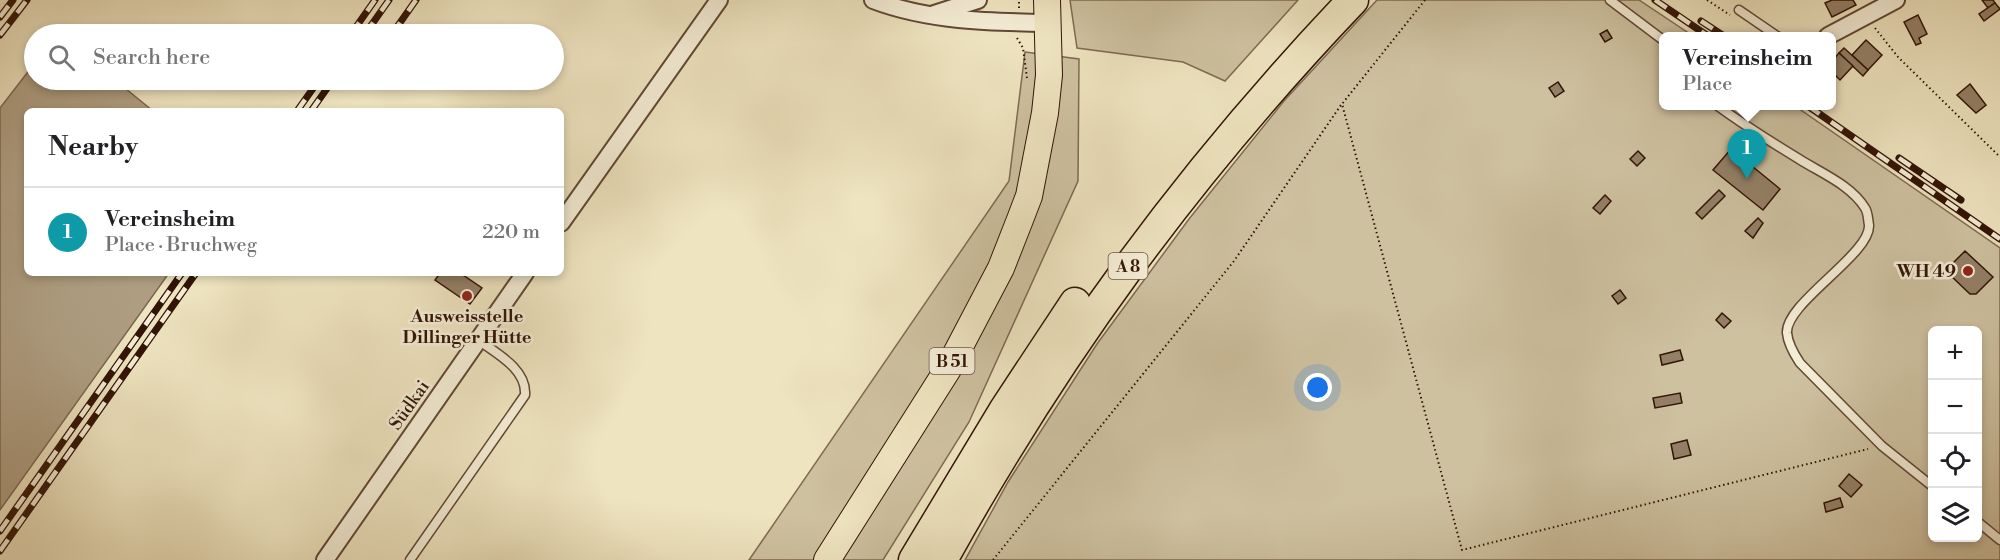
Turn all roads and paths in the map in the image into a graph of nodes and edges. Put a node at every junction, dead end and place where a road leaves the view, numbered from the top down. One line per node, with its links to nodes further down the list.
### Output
1 (719, 0): 22 (street)
2 (873, 0): 12 (street)
3 (976, 0): 12 (street)
4 (1325, 0): 32 (highway, A 8)
5 (1353, 0): 33 (highway, A 8)
6 (1425, 0): 19 (path)
7 (1610, 0): 17 (lane)
8 (1707, 0): 10 (path)
9 (1896, 0): 13 (street)
10 (1739, 10): 15 (lane)
11 (1047, 11): 14 (street); 31 (main road, B 51)
12 (934, 14): 14 (street)
13 (1865, 17): 16 (street); 21 (path)
14 (1017, 22): 18 (path)
15 (1771, 32)
16 (1836, 32)
17 (1659, 37)
18 (1029, 88)
19 (1342, 104): 25 (path); 34 (path)
20 (1724, 110): 25 (lane)
21 (2000, 157)
22 (564, 219)
23 (523, 276): 24 (street, Südkai)
24 (478, 340): 29 (street, Südkai); 30 (lane)
25 (1882, 446): 26 (lane)
26 (1928, 483)
27 (1982, 526): 28 (lane)
28 (2000, 540)
29 (325, 560)
30 (410, 560)
31 (827, 560)
32 (914, 560)
33 (942, 560)
34 (993, 560)

